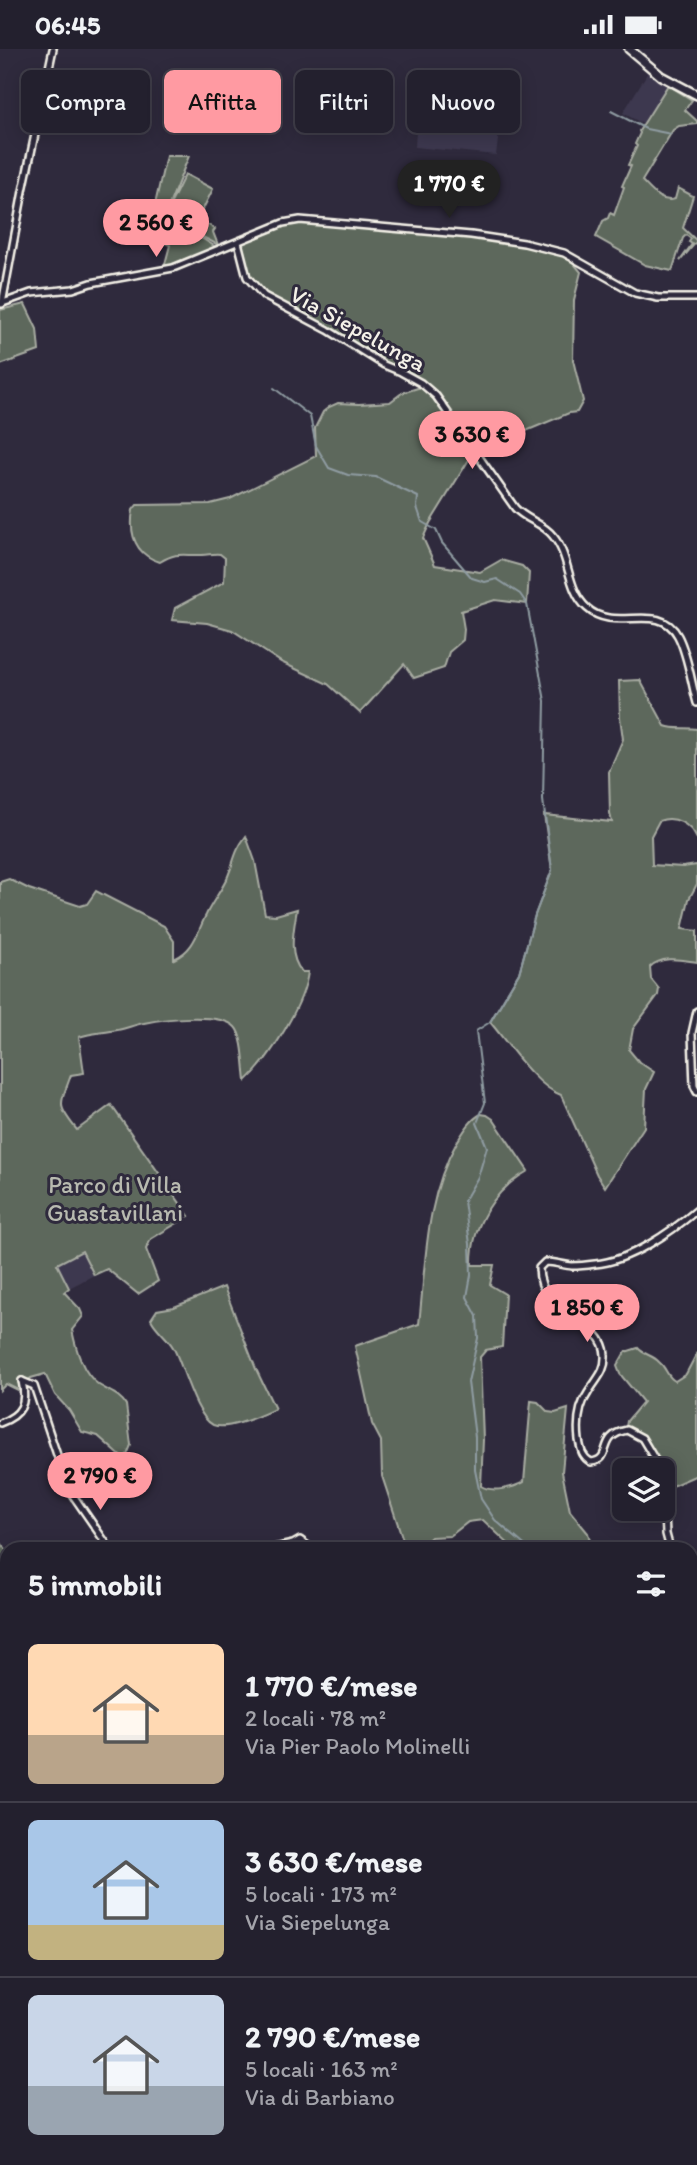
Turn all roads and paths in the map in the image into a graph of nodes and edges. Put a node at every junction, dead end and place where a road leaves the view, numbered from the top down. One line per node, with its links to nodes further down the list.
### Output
1 (53, 49): 6 (street)
2 (629, 49): 3 (main road)
3 (697, 95)
4 (238, 242): 5 (street); 6 (street); 7 (street, Via Siepelunga)
5 (697, 298)
6 (1, 304)
7 (697, 703)
8 (697, 1011): 9 (street)
9 (697, 1091)
10 (695, 1212): 12 (street)
11 (0, 1423): 14 (street)
12 (654, 1458)
13 (665, 1521): 15 (street)
14 (105, 1542)
15 (668, 1542)

